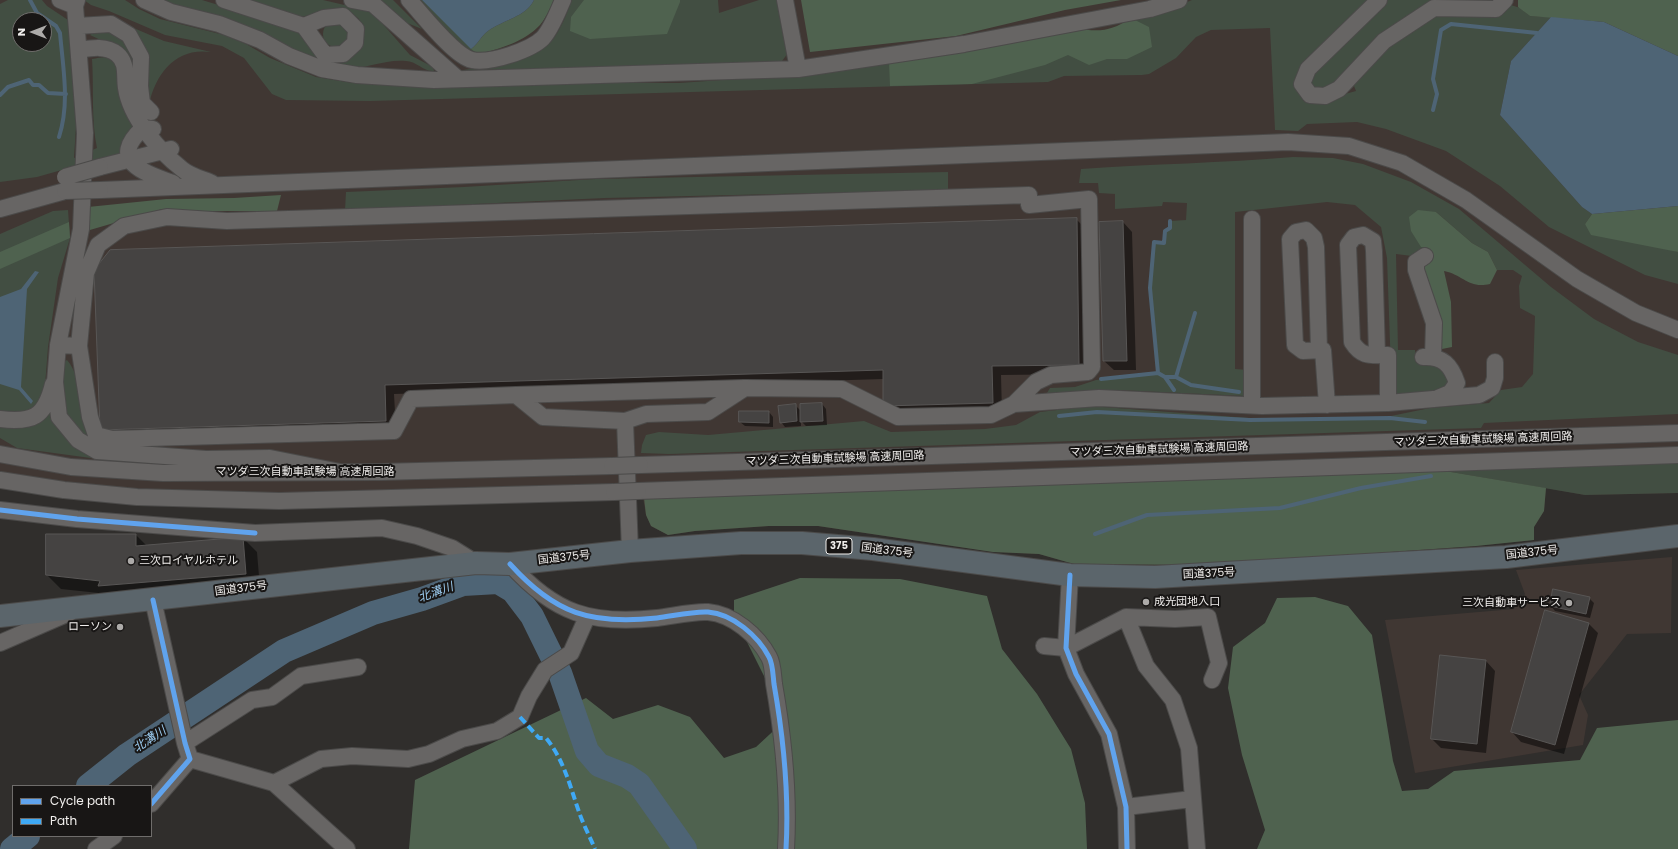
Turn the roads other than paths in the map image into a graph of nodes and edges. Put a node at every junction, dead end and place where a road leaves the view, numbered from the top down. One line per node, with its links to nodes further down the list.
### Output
1 (60, 0): 11 (street)
2 (144, 0): 17 (street)
3 (224, 0): 14 (street)
4 (352, 0): 17 (street)
5 (409, 0): 6 (street)
6 (564, 0)
7 (785, 0): 16 (street)
8 (1179, 0): 16 (street)
9 (1379, 0): 12 (street)
10 (1505, 0): 12 (street)
11 (76, 3): 13 (street)
12 (1444, 4)
13 (77, 26): 15 (street); 18 (street)
14 (304, 26)
15 (79, 50): 19 (street); 29 (street)
16 (798, 70): 17 (street)
17 (458, 79)
18 (151, 112)
19 (149, 128): 20 (street); 21 (street)
20 (168, 150): 21 (street); 22 (street)
21 (129, 160): 23 (street); 24 (street, bridge)
22 (216, 185): 23 (street); 28 (street)
23 (182, 186): 24 (street, bridge)
24 (60, 187): 25 (street)
25 (0, 209)
26 (1252, 219): 41 (street)
27 (1425, 256): 37 (street)
28 (1678, 330)
29 (58, 345): 30 (street); 34 (street)
30 (79, 346): 36 (street); 39 (street)
31 (1319, 350): 31 (street); 40 (street)
32 (1377, 355): 32 (street); 38 (street)
33 (1495, 362): 37 (street)
34 (56, 374): 42 (street); 47 (street)
35 (745, 388): 36 (street); 39 (street); 43 (street)
36 (516, 396): 43 (street)
37 (1435, 399): 38 (street)
38 (1388, 403): 40 (street)
39 (1014, 404): 41 (street)
40 (1327, 405): 41 (street)
41 (1252, 406)
42 (0, 419)
43 (625, 420): 51 (street)
44 (1678, 434): 47 (street, マツダ三次自動車試験場 高速周回路, bridge)
45 (0, 454): 47 (street, マツダ三次自動車試験場 高速周回路)
46 (1678, 455): 48 (street, bridge)
47 (340, 472)
48 (0, 480)
49 (0, 510): 52 (street)
50 (1678, 536): 54 (highway, 国道375号 / 375)
51 (630, 551): 53 (highway, 国道375号 / 375); 54 (highway, 国道375号 / 375)
52 (476, 563): 53 (highway, 国道375号 / 375); 55 (highway, 国道375号 / 375)
53 (510, 564): 58 (street)
54 (1070, 575): 62 (street)
55 (153, 600): 56 (highway, 国道375号 / 375); 65 (street)
56 (80, 608): 57 (highway, 国道375号 / 375); 60 (street)
57 (0, 616)
58 (587, 617): 67 (street); 74 (street)
59 (1126, 617): 62 (street); 64 (street); 68 (street)
60 (0, 643)
61 (1044, 646): 62 (street)
62 (1066, 648): 70 (street)
63 (358, 667): 65 (street)
64 (1212, 680)
65 (185, 743): 66 (street)
66 (190, 760): 67 (street); 69 (street)
67 (274, 783): 73 (street)
68 (1192, 799): 70 (street); 76 (street)
69 (152, 803)
70 (1126, 807): 75 (street)
71 (113, 837): 72 (street)
72 (96, 849)
73 (347, 849)
74 (786, 849)
75 (1128, 849)
76 (1197, 849)

